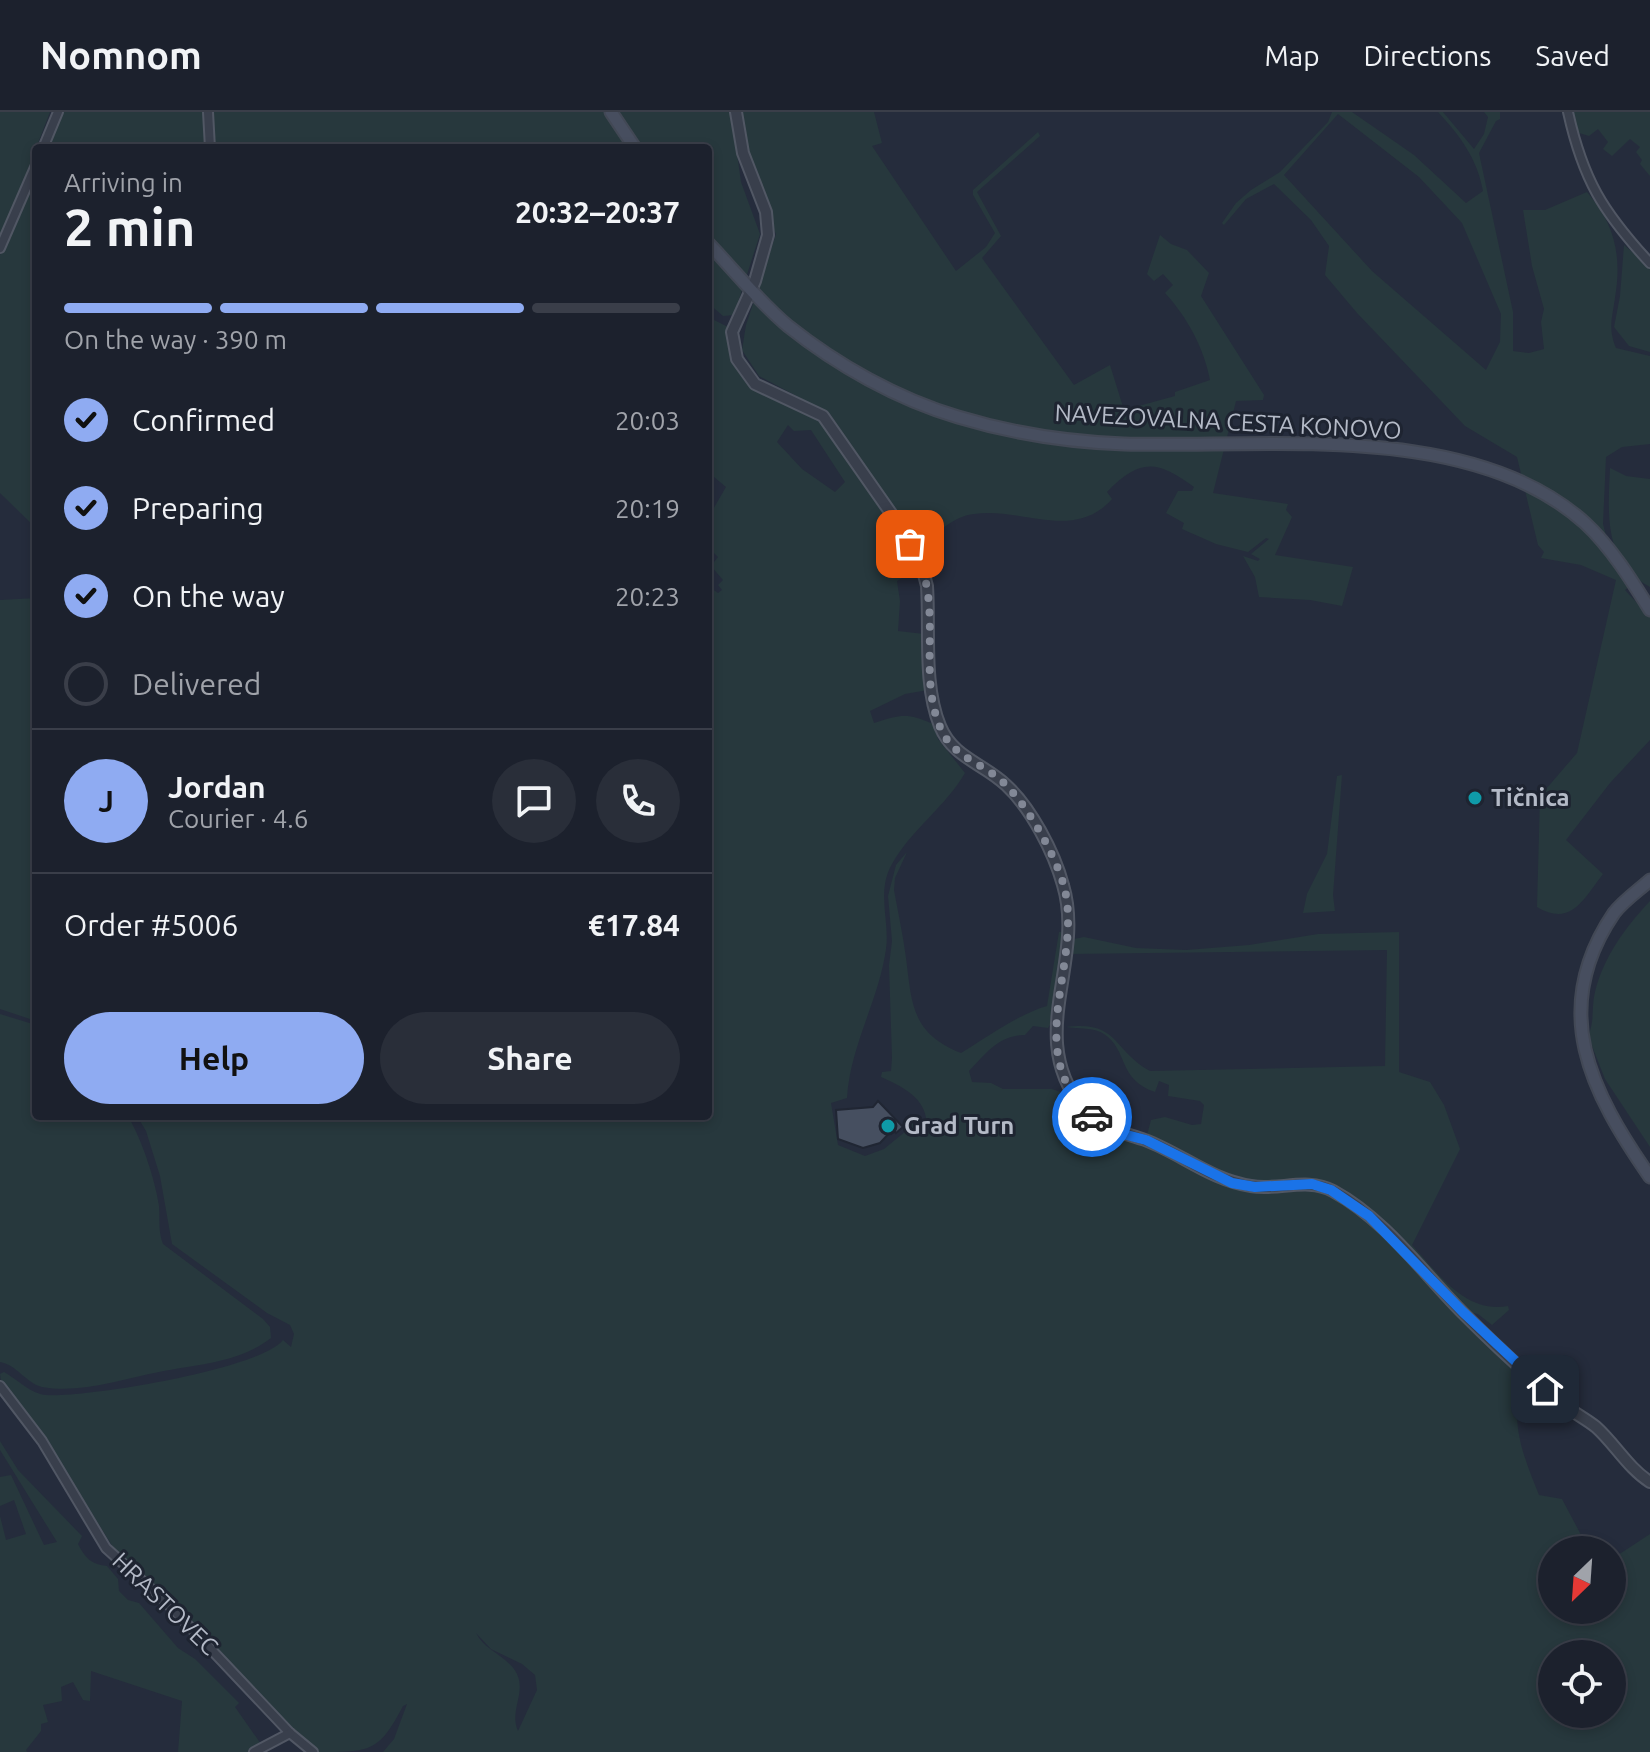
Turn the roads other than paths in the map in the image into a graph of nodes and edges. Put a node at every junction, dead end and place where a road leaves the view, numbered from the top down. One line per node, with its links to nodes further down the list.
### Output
1 (58, 112): 6 (street)
2 (208, 112): 7 (street)
3 (611, 112): 8 (main road)
4 (736, 112): 13 (street)
5 (1568, 112): 12 (street)
6 (45, 144)
7 (210, 144)
8 (632, 144)
9 (32, 174): 11 (street)
10 (712, 247): 13 (main road, NAVEZOVALNA CESTA KONOVO)
11 (0, 248)
12 (1650, 263)
13 (751, 288): 14 (main road, NAVEZOVALNA CESTA KONOVO); 18 (street)
14 (1650, 610)
15 (1650, 880): 16 (main road)
16 (1650, 1177)
17 (0, 1386): 19 (street, HRASTOVEC)
18 (1650, 1482)
19 (290, 1733): 20 (street); 21 (street, HRASTOVEC)
20 (254, 1752)
21 (313, 1752)

